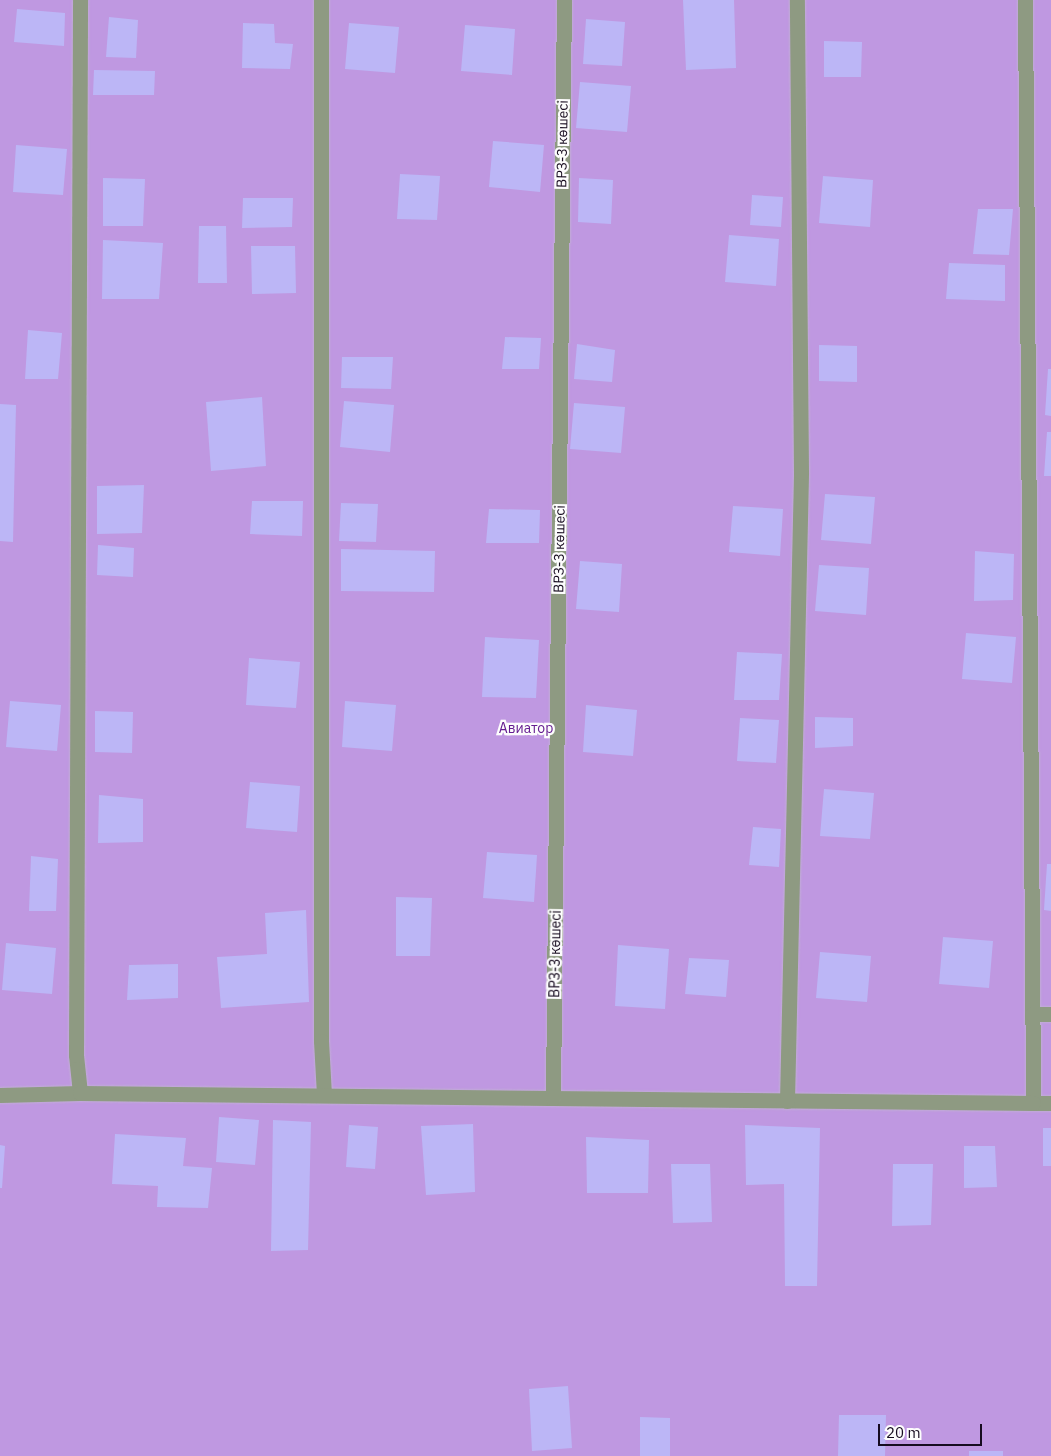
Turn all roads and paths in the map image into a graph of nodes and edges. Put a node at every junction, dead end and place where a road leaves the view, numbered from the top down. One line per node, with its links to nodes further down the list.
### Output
1 (80, 0): 8 (street)
2 (321, 0): 10 (street)
3 (564, 0): 11 (street, ВРЗ-3 көшесі)
4 (797, 0): 12 (street)
5 (1025, 0): 6 (street)
6 (1032, 1014): 7 (street); 13 (street)
7 (1051, 1014)
8 (80, 1093): 9 (street); 10 (street)
9 (0, 1095)
10 (324, 1096): 11 (street)
11 (553, 1098): 12 (street)
12 (787, 1101): 13 (street)
13 (1033, 1103): 14 (street)
14 (1051, 1103)

